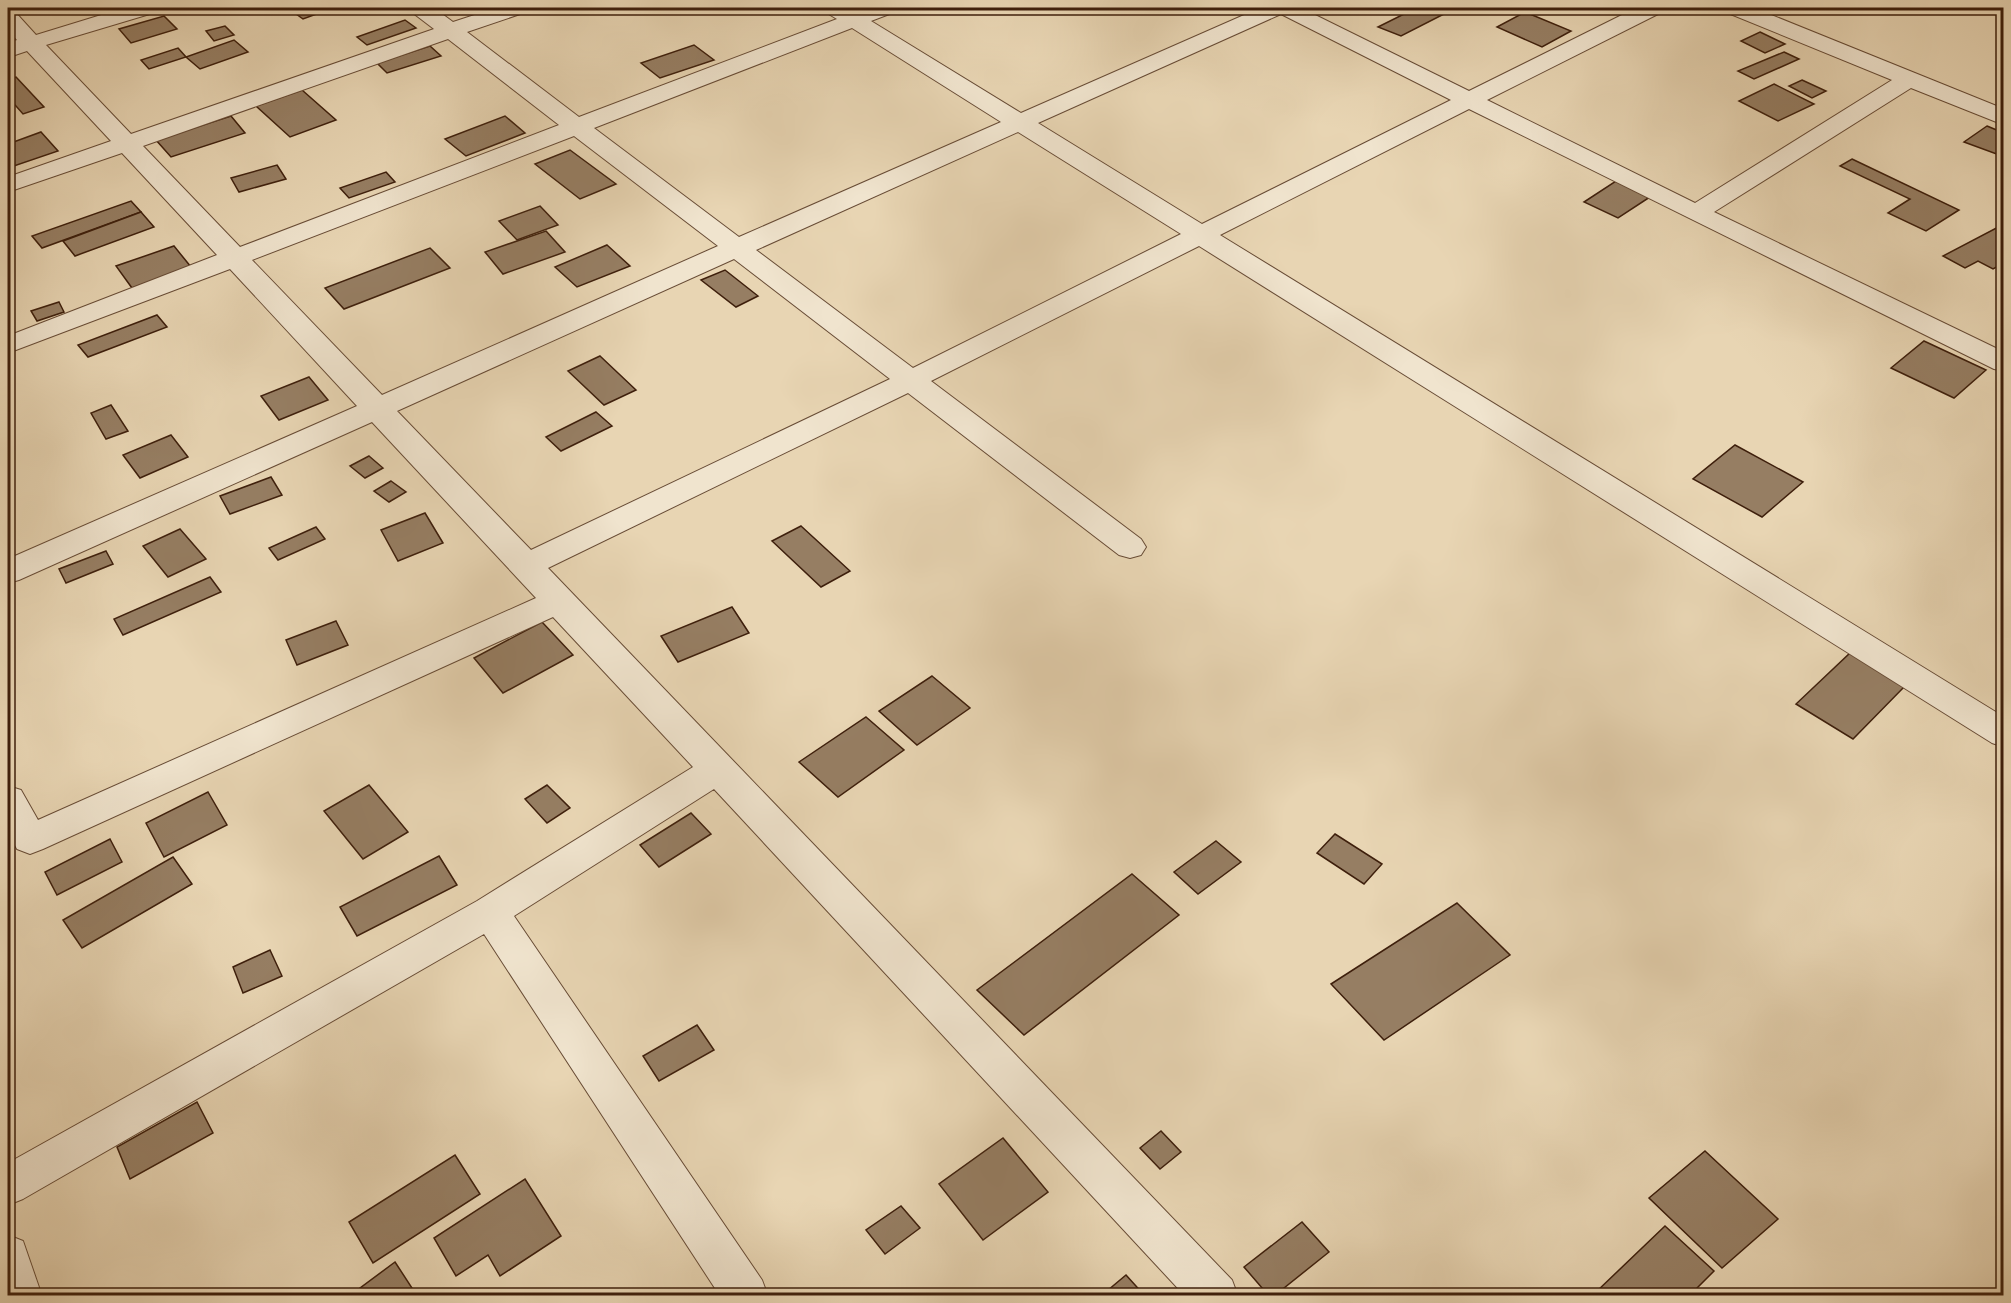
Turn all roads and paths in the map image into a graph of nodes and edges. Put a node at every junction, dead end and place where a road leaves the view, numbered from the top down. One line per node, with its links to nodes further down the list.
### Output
1 (145, 8): 12 (street)
2 (421, 8): 11 (street)
3 (515, 8): 11 (street)
4 (884, 8): 9 (street)
5 (1277, 8): 16 (street)
6 (1285, 8): 14 (street)
7 (1652, 8): 14 (street)
8 (1736, 8): 13 (street)
9 (845, 13): 16 (street); 17 (street)
10 (8, 18): 12 (street)
11 (450, 30): 17 (street); 18 (street)
12 (20, 47): 18 (street)
13 (1909, 79): 15 (street); 20 (street)
14 (1469, 100): 20 (street); 21 (street)
15 (2004, 118)
16 (1020, 122): 21 (street); 22 (street)
17 (576, 126): 22 (street); 23 (street)
18 (126, 144): 19 (street); 23 (street)
19 (8, 185)
20 (1696, 213): 25 (street)
21 (1200, 234): 26 (street); 32 (street)
22 (737, 248): 26 (street); 27 (street)
23 (234, 258): 24 (street); 27 (street)
24 (8, 345)
25 (2004, 363)
26 (910, 380): 28 (street); 29 (street)
27 (377, 408): 29 (street); 30 (street)
28 (1130, 547)
29 (526, 566): 31 (street)
30 (8, 572)
31 (559, 601): 33 (street); 34 (street)
32 (2004, 734)
33 (718, 769): 35 (street); 40 (street)
34 (8, 800)
35 (490, 912): 36 (street); 39 (street)
36 (8, 1185)
37 (8, 1256): 38 (street)
38 (20, 1296)
39 (746, 1296)
40 (1216, 1296)

